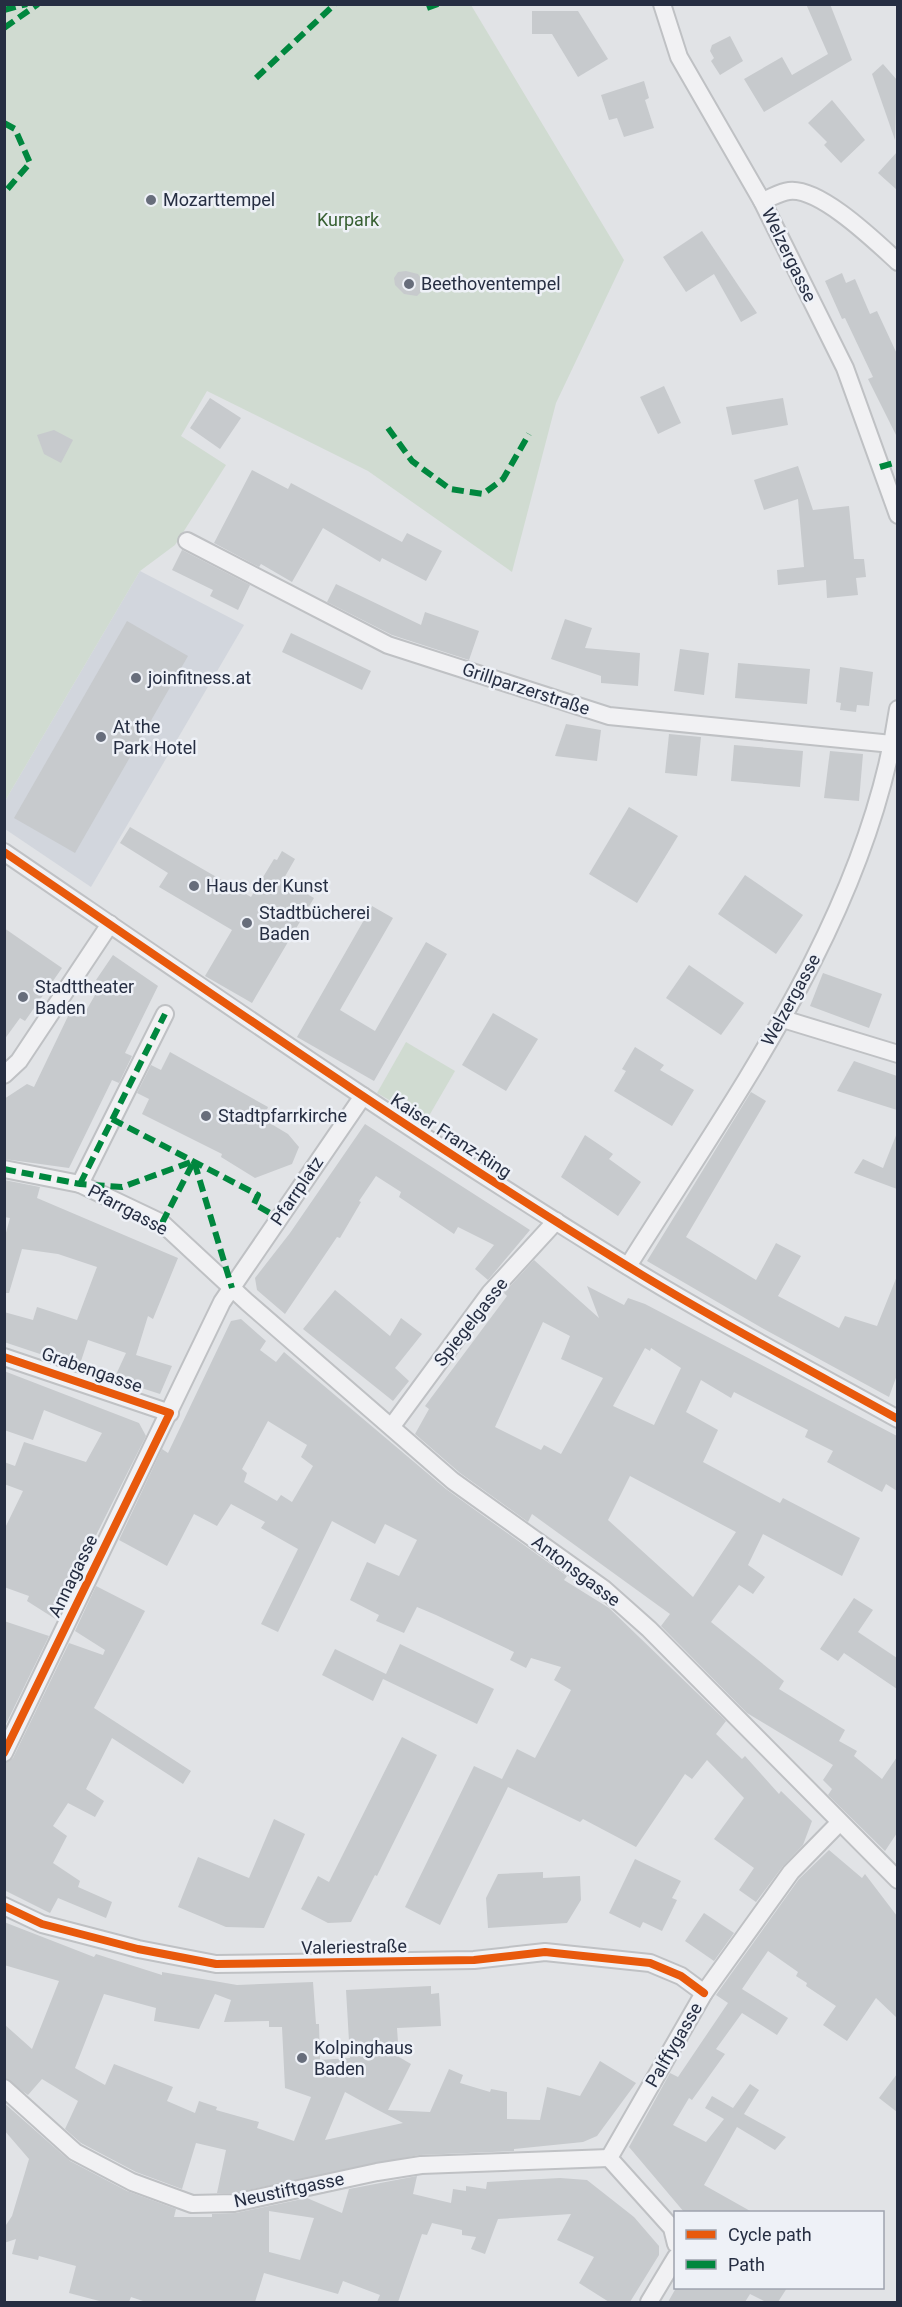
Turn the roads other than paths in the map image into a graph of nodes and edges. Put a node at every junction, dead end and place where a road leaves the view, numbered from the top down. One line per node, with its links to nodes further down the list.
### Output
1 (662, 4): 2 (street, Welzergasse)
2 (762, 201): 3 (street); 4 (street, Welzergasse)
3 (897, 262)
4 (897, 515)
5 (187, 541): 7 (street, Grillparzerstraße)
6 (897, 708): 7 (street, Welzergasse)
7 (892, 744): 11 (street, Welzergasse)
8 (4, 852): 9 (street, Kaiser Franz-Ring)
9 (110, 924): 13 (street); 14 (street, Kaiser Franz-Ring)
10 (165, 1014): 16 (street)
11 (783, 1019): 12 (street); 18 (street, Welzergasse)
12 (897, 1054)
13 (4, 1075)
14 (363, 1096): 17 (street, Kaiser Franz-Ring); 19 (street, Pfarrplatz)
15 (4, 1169): 16 (street, Pfarrgasse)
16 (80, 1184): 19 (street, Pfarrgasse)
17 (556, 1221): 18 (street, Kaiser Franz-Ring); 23 (street, Spiegelgasse)
18 (628, 1266): 22 (street, Kaiser Franz-Ring)
19 (232, 1288): 21 (street, Annagasse); 23 (street, Antonsgasse)
20 (4, 1357): 21 (street, Grabengasse)
21 (170, 1413): 24 (street, Annagasse)
22 (897, 1417)
23 (392, 1426): 25 (street, Antonsgasse)
24 (4, 1753)
25 (839, 1823): 26 (street, Antonsgasse); 28 (street, Palffygasse)
26 (897, 1880)
27 (4, 1906): 28 (street, Valeriestraße)
28 (704, 1993): 30 (street, Palffygasse)
29 (4, 2088): 30 (street, Neustiftgasse)
30 (609, 2158): 31 (street)
31 (674, 2239)
32 (674, 2259): 33 (street)
33 (649, 2302)

